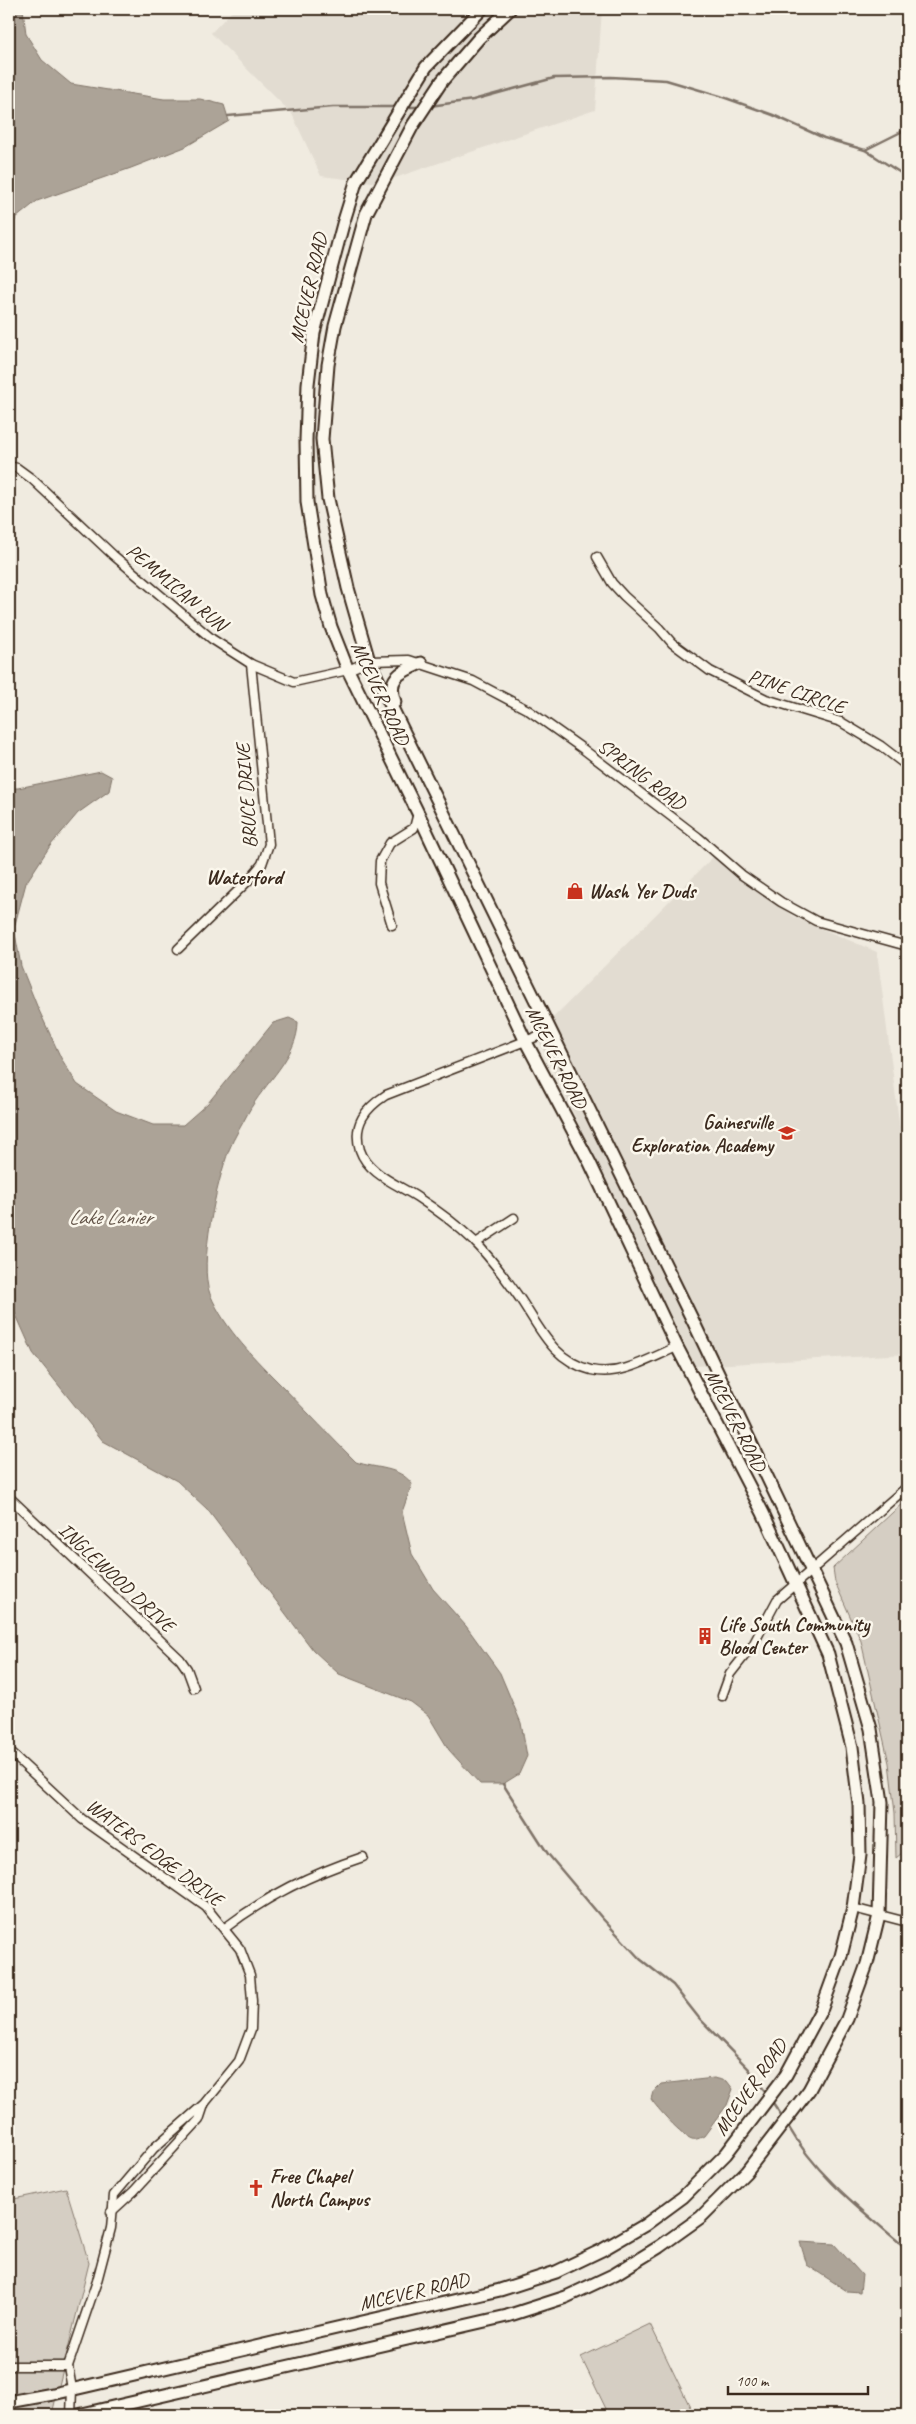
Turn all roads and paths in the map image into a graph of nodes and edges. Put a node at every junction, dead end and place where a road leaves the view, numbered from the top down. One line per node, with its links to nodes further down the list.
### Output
1 (482, 9): 8 (main road, MCEVER ROAD)
2 (510, 9): 5 (main road, MCEVER ROAD)
3 (9, 466): 7 (street, PEMMICAN RUN)
4 (598, 557): 9 (street, PINE CIRCLE)
5 (370, 661): 6 (street, SPRING ROAD); 8 (street, SPRING ROAD); 10 (main road, MCEVER ROAD)
6 (421, 663): 10 (main road); 13 (street, SPRING ROAD)
7 (251, 664): 8 (street, PEMMICAN RUN); 14 (street, BRUCE DRIVE)
8 (348, 670): 11 (main road, MCEVER ROAD)
9 (907, 766)
10 (426, 780): 15 (main road, MCEVER ROAD)
11 (418, 813): 12 (street); 16 (main road, MCEVER ROAD)
12 (392, 925)
13 (907, 946)
14 (178, 949)
15 (551, 1031): 16 (street); 22 (main road, MCEVER ROAD)
16 (526, 1042): 18 (street); 19 (main road, MCEVER ROAD)
17 (514, 1218): 18 (street)
18 (476, 1243): 19 (street)
19 (677, 1347): 23 (main road, MCEVER ROAD)
20 (907, 1487): 22 (street)
21 (9, 1498): 24 (street, INGLEWOOD DRIVE)
22 (810, 1570): 23 (street); 29 (main road, MCEVER ROAD)
23 (794, 1583): 25 (street); 28 (main road, MCEVER ROAD)
24 (194, 1688)
25 (722, 1696)
26 (9, 1751): 31 (street, WATERS EDGE DRIVE)
27 (363, 1857): 31 (street)
28 (853, 1908): 29 (street); 36 (main road, MCEVER ROAD)
29 (879, 1915): 30 (street); 39 (main road, MCEVER ROAD)
30 (907, 1922)
31 (225, 1928): 32 (street, WATERS EDGE DRIVE)
32 (204, 2104): 33 (street, WATERS EDGE DRIVE); 33 (street, WATERS EDGE DRIVE)
33 (111, 2212): 35 (street, WATERS EDGE DRIVE)
34 (9, 2366): 35 (street)
35 (68, 2366): 36 (street, WATERS EDGE DRIVE)
36 (72, 2389): 37 (main road, MCEVER ROAD); 38 (street, WATERS EDGE DRIVE)
37 (9, 2402)
38 (72, 2415)
39 (78, 2415)

